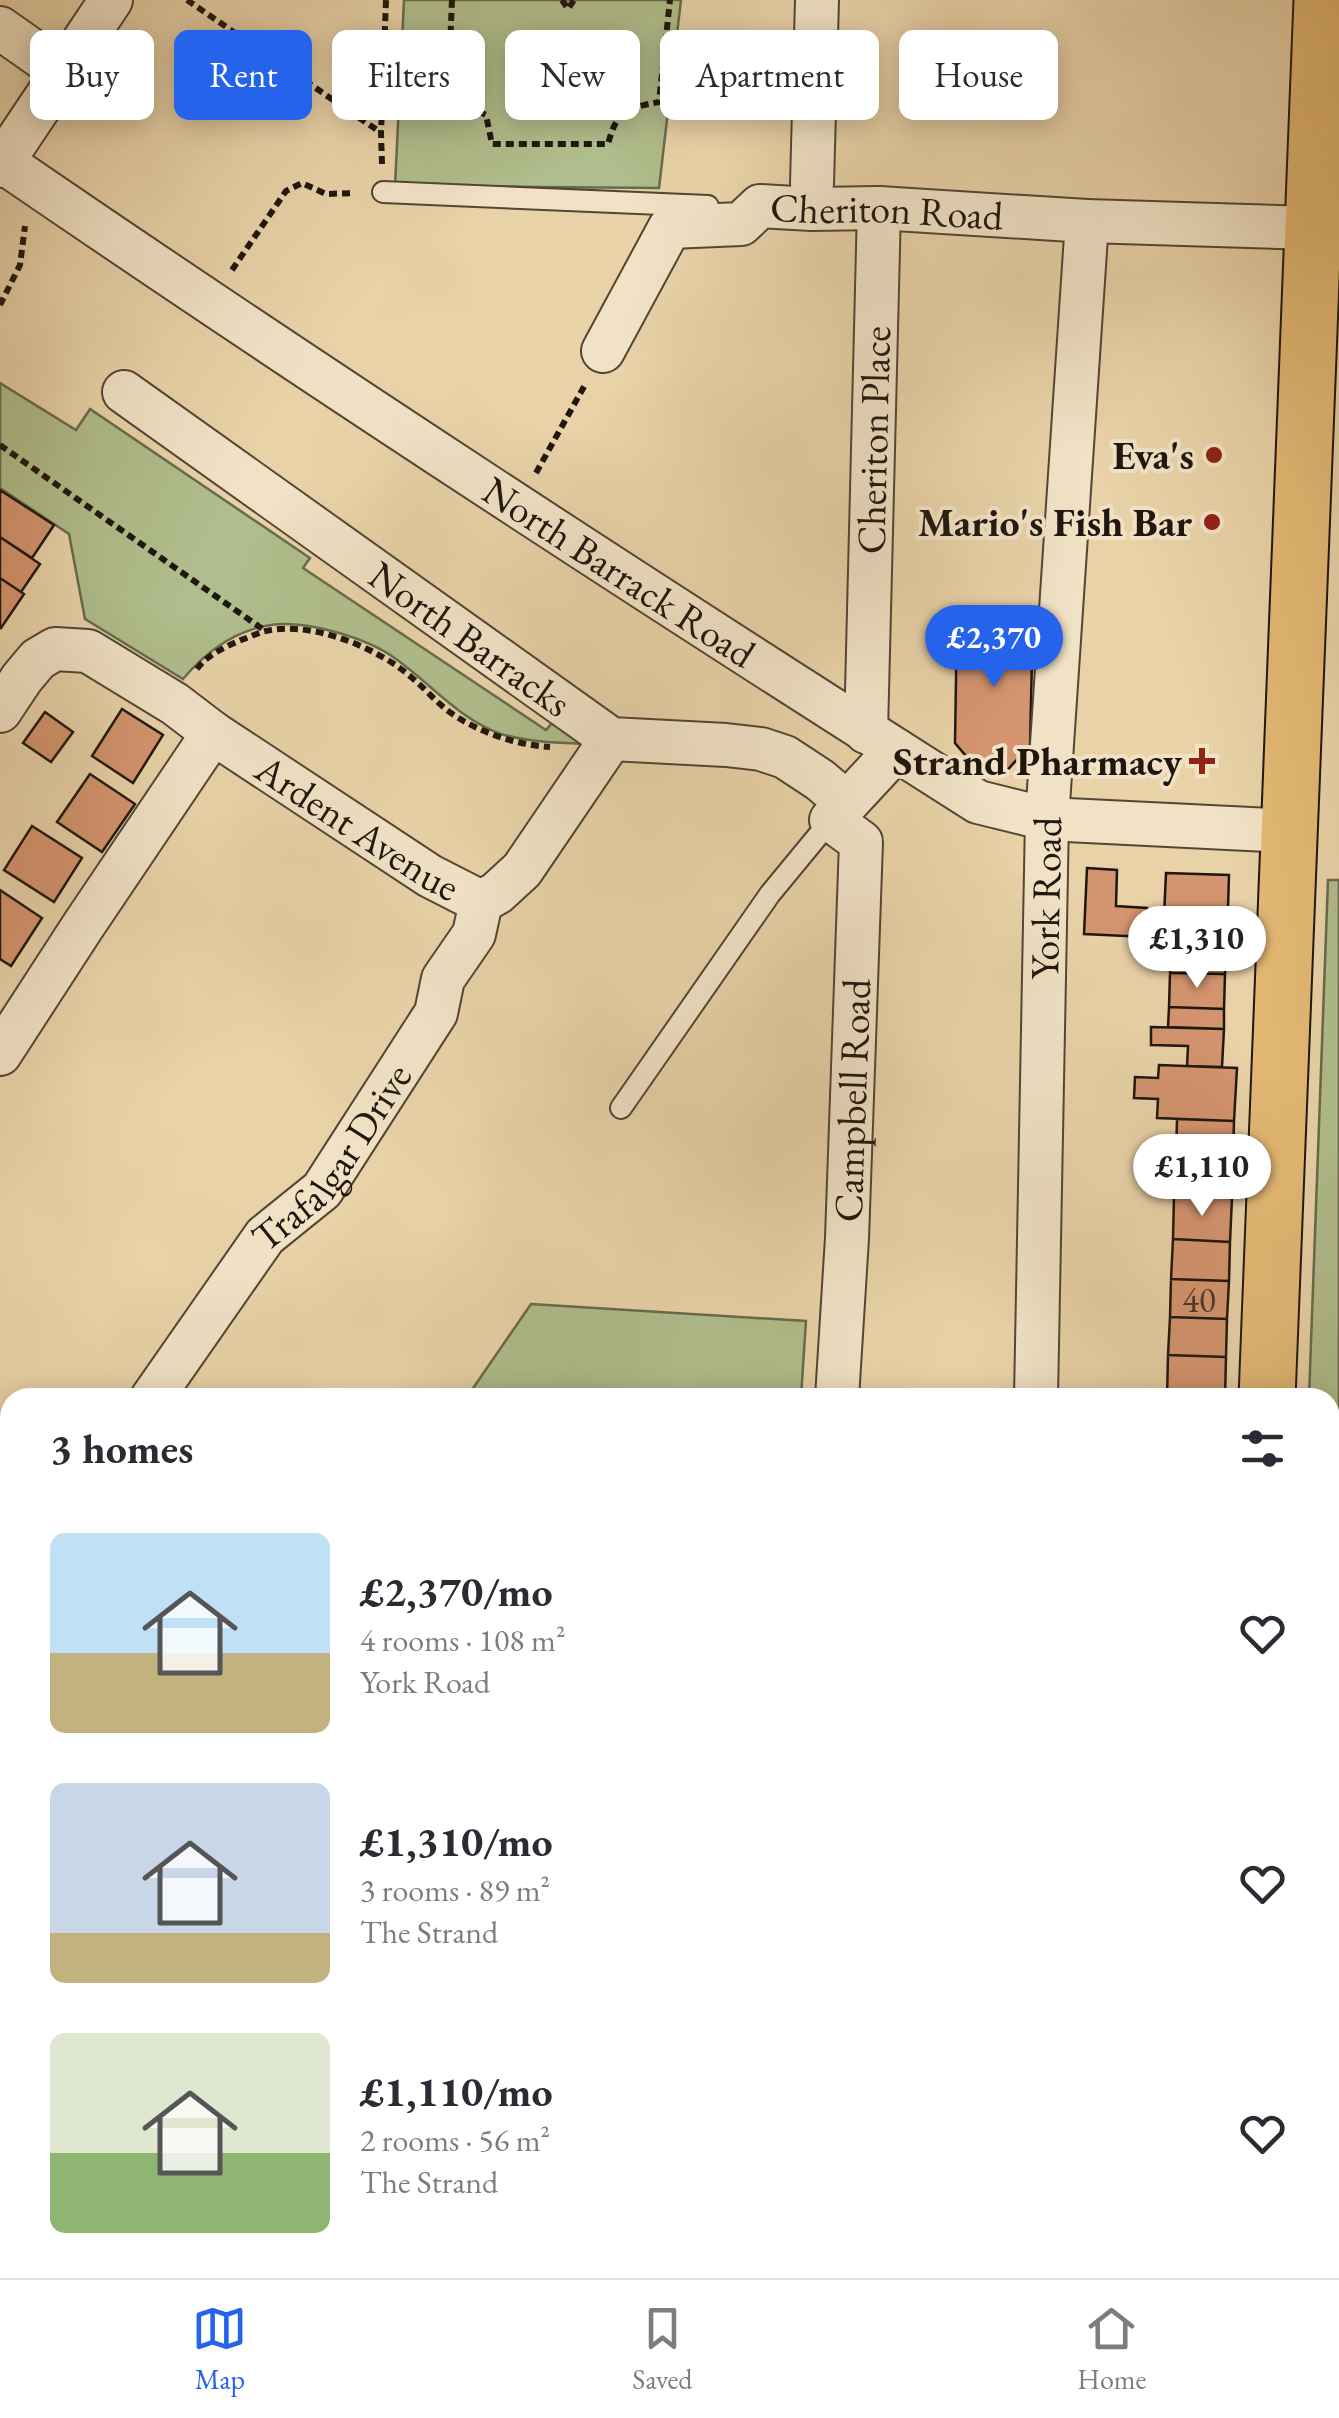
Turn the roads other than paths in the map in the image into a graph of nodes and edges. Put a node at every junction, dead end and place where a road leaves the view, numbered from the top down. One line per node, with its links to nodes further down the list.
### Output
1 (110, 0): 5 (street)
2 (816, 0): 9 (street)
3 (1322, 0): 14 (main road)
4 (0, 28): 6 (street)
5 (91, 30)
6 (30, 49)
7 (32, 120): 8 (street)
8 (2, 164): 21 (street, North Barrack Road)
9 (812, 184)
10 (383, 192): 11 (lane)
11 (760, 206): 12 (street, Cheriton Road); 16 (street, Cheriton Road)
12 (879, 208): 13 (street, Cheriton Road); 21 (street, Cheriton Place)
13 (1086, 221): 14 (street, Cheriton Road); 23 (street, York Road)
14 (1312, 228): 15 (main road)
15 (1324, 300): 24 (main road)
16 (603, 352)
17 (124, 392): 20 (street, North Barracks)
18 (0, 711): 19 (street, Ardent Avenue)
19 (213, 733): 25 (street, Ardent Avenue); 26 (street, Ardent Avenue)
20 (611, 739): 22 (street, North Barracks); 25 (street, Ardent Avenue)
21 (881, 741): 22 (street); 23 (street, North Barrack Road)
22 (839, 812): 27 (lane); 29 (street, Campbell Road)
23 (1047, 819): 24 (street, North Barrack Road); 30 (street, York Road)
24 (1290, 831): 31 (main road)
25 (482, 902): 28 (street, Trafalgar Drive)
26 (0, 1054)
27 (621, 1108)
28 (159, 1388)
29 (838, 1388)
30 (1036, 1388)
31 (1268, 1388)

